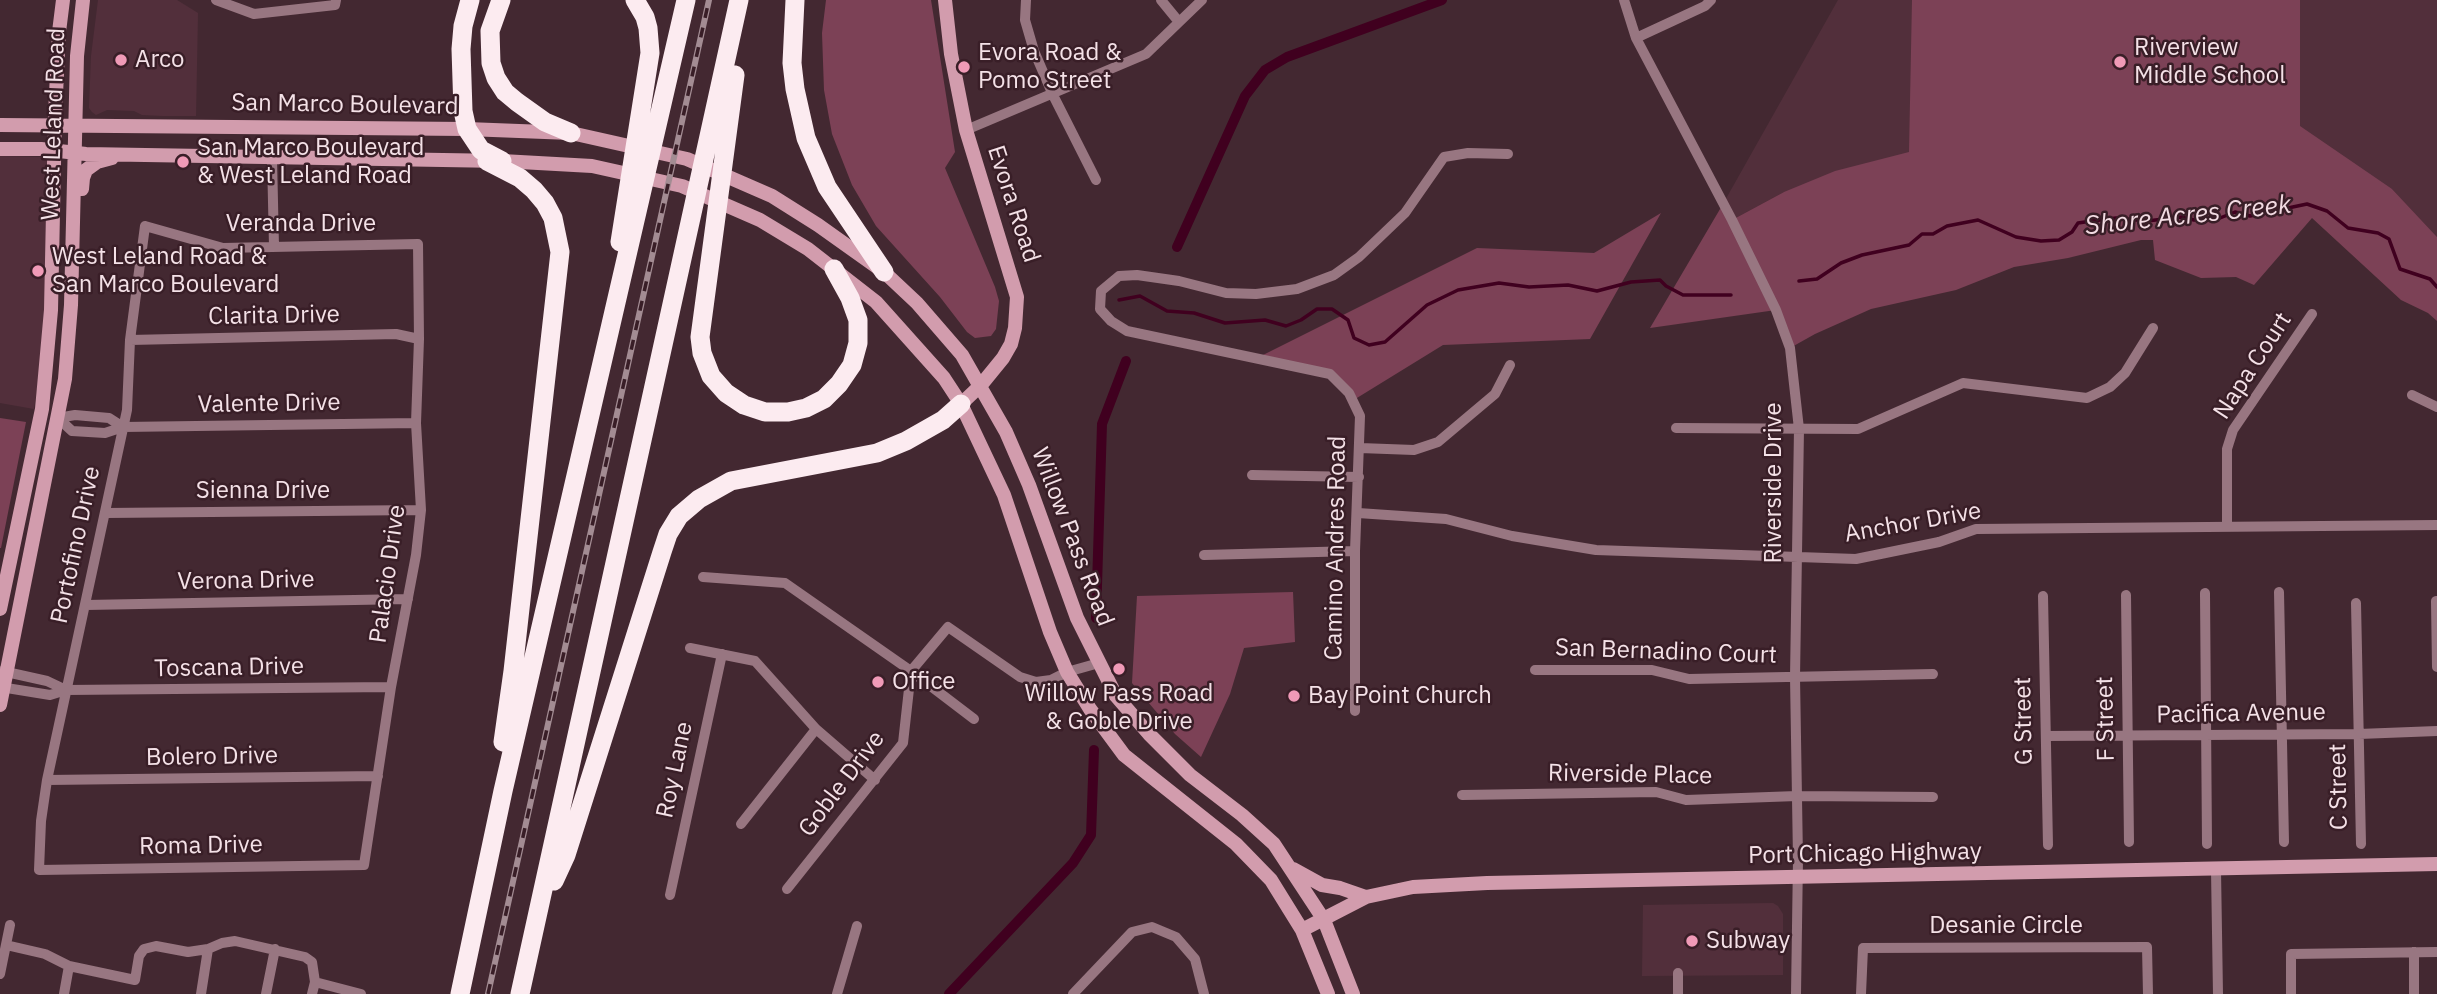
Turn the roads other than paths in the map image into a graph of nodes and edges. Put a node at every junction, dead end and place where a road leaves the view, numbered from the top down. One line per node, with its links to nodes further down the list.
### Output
1 (63, 0): 23 (main road, West Leland Road)
2 (83, 0): 24 (main road, West Leland Road)
3 (216, 0): 4 (street)
4 (336, 0)
5 (470, 0): 25 (highway)
6 (501, 0): 27 (highway)
7 (635, 0): 21 (highway)
8 (686, 0): 21 (highway)
9 (739, 0): 28 (highway)
10 (747, 0): 28 (highway)
11 (795, 0): 42 (highway)
12 (945, 0): 26 (main road, Evora Road)
13 (1026, 0): 20 (street)
14 (1161, 0): 18 (street)
15 (1202, 0): 18 (street)
16 (1624, 0): 19 (street, Riverside Drive)
17 (1711, 0): 19 (street)
18 (1179, 22): 20 (street)
19 (1636, 38): 59 (street, Riverside Drive)
20 (1053, 95): 26 (street); 37 (street)
21 (650, 116): 108 (highway)
22 (0, 125): 23 (main road, San Marco Boulevard)
23 (55, 125): 24 (main road, San Marco Boulevard); 30 (main road, West Leland Road)
24 (76, 125): 25 (main road, San Marco Boulevard); 31 (main road, West Leland Road)
25 (467, 129): 27 (main road, San Marco Boulevard); 36 (highway)
26 (966, 130): 50 (main road, Evora Road)
27 (571, 134): 35 (main road, San Marco Boulevard)
28 (719, 136): 41 (highway); 128 (highway)
29 (0, 149): 30 (main road)
30 (55, 150): 31 (main road); 44 (main road, West Leland Road)
31 (75, 152): 32 (main road); 43 (main road, West Leland Road)
32 (127, 154): 34 (main road); 43 (main road)
33 (1508, 154): 60 (street, Camino Andres Road)
34 (272, 157): 36 (main road); 40 (street)
35 (687, 159): 42 (main road, Willow Pass Road)
36 (494, 161): 41 (main road, Willow Pass Road); 108 (highway)
37 (1096, 180)
38 (145, 226): 40 (street, Veranda Drive); 48 (street, Portofino Drive)
39 (418, 244): 40 (street, Veranda Drive); 47 (street, Palacio Drive)
40 (274, 247)
41 (834, 269): 52 (main road, Willow Pass Road)
42 (884, 272): 50 (main road, Willow Pass Road)
43 (71, 305): 54 (main road, West Leland Road)
44 (51, 310): 54 (main road); 55 (main road, West Leland Road)
45 (2312, 314): 68 (street, Napa Court)
46 (2153, 328): 59 (street)
47 (419, 338): 48 (street, Clarita Drive); 56 (street, Palacio Drive)
48 (131, 340): 57 (street, Portofino Drive)
49 (1510, 365): 60 (street)
50 (981, 385): 52 (main road, Evora Road); 84 (main road, Willow Pass Road)
51 (2412, 395): 53 (street)
52 (961, 404): 89 (main road, Willow Pass Road); 128 (highway)
53 (2437, 407)
54 (58, 418): 57 (street, Valente Drive); 66 (main road, West Leland Road)
55 (40, 420): 66 (main road); 81 (main road, West Leland Road)
56 (416, 423): 57 (street, Valente Drive); 63 (street, Palacio Drive)
57 (123, 427): 64 (street, Portofino Drive)
58 (1676, 428): 59 (street)
59 (1800, 429): 71 (street, Riverside Drive)
60 (1360, 448): 62 (street, Camino Andres Road)
61 (1252, 475): 62 (street)
62 (1359, 477): 65 (street, Camino Andres Road)
63 (421, 510): 64 (street, Sienna Drive); 77 (street, Palacio Drive)
64 (106, 513): 80 (street, Portofino Drive)
65 (1358, 513): 69 (street, Camino Andres Road); 71 (street, Anchor Drive)
66 (37, 521): 87 (main road, West Leland Road)
67 (2437, 525): 68 (street, Anchor Drive)
68 (2227, 526): 71 (street, Anchor Drive)
69 (1355, 551): 70 (street); 96 (street, Camino Andres Road)
70 (1204, 555)
71 (1796, 556): 91 (street, Riverside Drive)
72 (702, 577): 88 (street)
73 (2279, 592): 100 (street)
74 (2205, 593): 102 (street)
75 (2126, 595): 104 (street, F Street)
76 (2043, 596): 103 (street, G Street)
77 (408, 599): 80 (street, Verona Drive); 93 (street, Palacio Drive)
78 (2436, 601): 85 (street)
79 (2356, 603): 101 (street, C Street)
80 (86, 605): 94 (street, Portofino Drive)
81 (0, 608)
82 (690, 648): 83 (street)
83 (722, 654): 98 (street); 125 (street, Roy Lane)
84 (1098, 663): 89 (street); 120 (main road, Willow Pass Road)
85 (2437, 667)
86 (1535, 670): 91 (street, San Bernadino Court)
87 (3, 671): 92 (main road, West Leland Road); 94 (street, Toscana Drive)
88 (911, 671): 89 (street); 97 (street); 107 (street, Goble Drive)
89 (1067, 672): 131 (main road, Willow Pass Road)
90 (1933, 674): 91 (street, San Bernadino Court)
91 (1795, 677): 110 (street, Riverside Drive)
92 (2, 687): 94 (street, Toscana Drive); 95 (main road, West Leland Road)
93 (391, 687): 94 (street, Toscana Drive); 105 (street, Palacio Drive)
94 (66, 690): 106 (street, Portofino Drive)
95 (0, 705)
96 (1355, 712)
97 (974, 719)
98 (816, 729): 107 (street); 112 (street)
99 (2437, 731): 101 (street, Pacifica Avenue)
100 (2282, 733): 101 (street, Pacifica Avenue); 102 (street, Pacifica Avenue); 114 (street)
101 (2359, 734): 116 (street, C Street)
102 (2206, 735): 104 (street, Pacifica Avenue); 115 (street)
103 (2046, 736): 104 (street, Pacifica Avenue); 117 (street, G Street)
104 (2128, 736): 113 (street, F Street)
105 (378, 776): 106 (street, Bolero Drive); 119 (street, Palacio Drive)
106 (47, 780): 121 (street, Portofino Drive)
107 (875, 780): 124 (street, Goble Drive)
108 (503, 791): 148 (highway)
109 (1462, 795): 110 (street, Riverside Place)
110 (1797, 796): 111 (street, Riverside Place); 123 (street, Riverside Drive)
111 (1933, 797)
112 (741, 824)
113 (2129, 842)
114 (2284, 842)
115 (2207, 844)
116 (2361, 844)
117 (2048, 845)
118 (2437, 864): 122 (main road, Port Chicago Highway)
119 (364, 865): 121 (street, Roma Drive)
120 (1291, 868): 126 (main road); 127 (main road, Willow Pass Road)
121 (39, 870)
122 (2216, 870): 123 (main road, Port Chicago Highway); 159 (street)
123 (1798, 877): 126 (main road, Port Chicago Highway); 156 (street, Riverside Drive)
124 (787, 889)
125 (670, 895)
126 (1366, 897): 127 (main road, Port Chicago Highway)
127 (1324, 920): 131 (main road, Port Chicago Highway); 154 (main road, Willow Pass Road)
128 (537, 921): 149 (highway)
129 (10, 925): 132 (street)
130 (857, 926): 150 (street)
131 (1302, 930): 153 (main road, Willow Pass Road)
132 (6, 945): 137 (street); 139 (street)
133 (275, 949): 134 (street); 141 (street); 145 (street)
134 (208, 950): 140 (street); 144 (street)
135 (2414, 952): 136 (street); 160 (street); 161 (street)
136 (2437, 952)
137 (69, 966): 140 (street); 142 (street)
138 (1678, 973): 155 (street)
139 (0, 974)
140 (135, 981): 143 (street)
141 (315, 982): 146 (street); 147 (street)
142 (64, 994)
143 (132, 994)
144 (201, 994)
145 (266, 994)
146 (312, 994)
147 (361, 994)
148 (460, 994)
149 (520, 994)
150 (837, 994)
151 (1073, 994): 152 (street)
152 (1204, 994)
153 (1328, 994)
154 (1353, 994)
155 (1678, 994)
156 (1796, 994)
157 (1861, 994): 158 (street, Desanie Circle)
158 (2148, 994)
159 (2218, 994)
160 (2291, 994)
161 (2414, 994)

